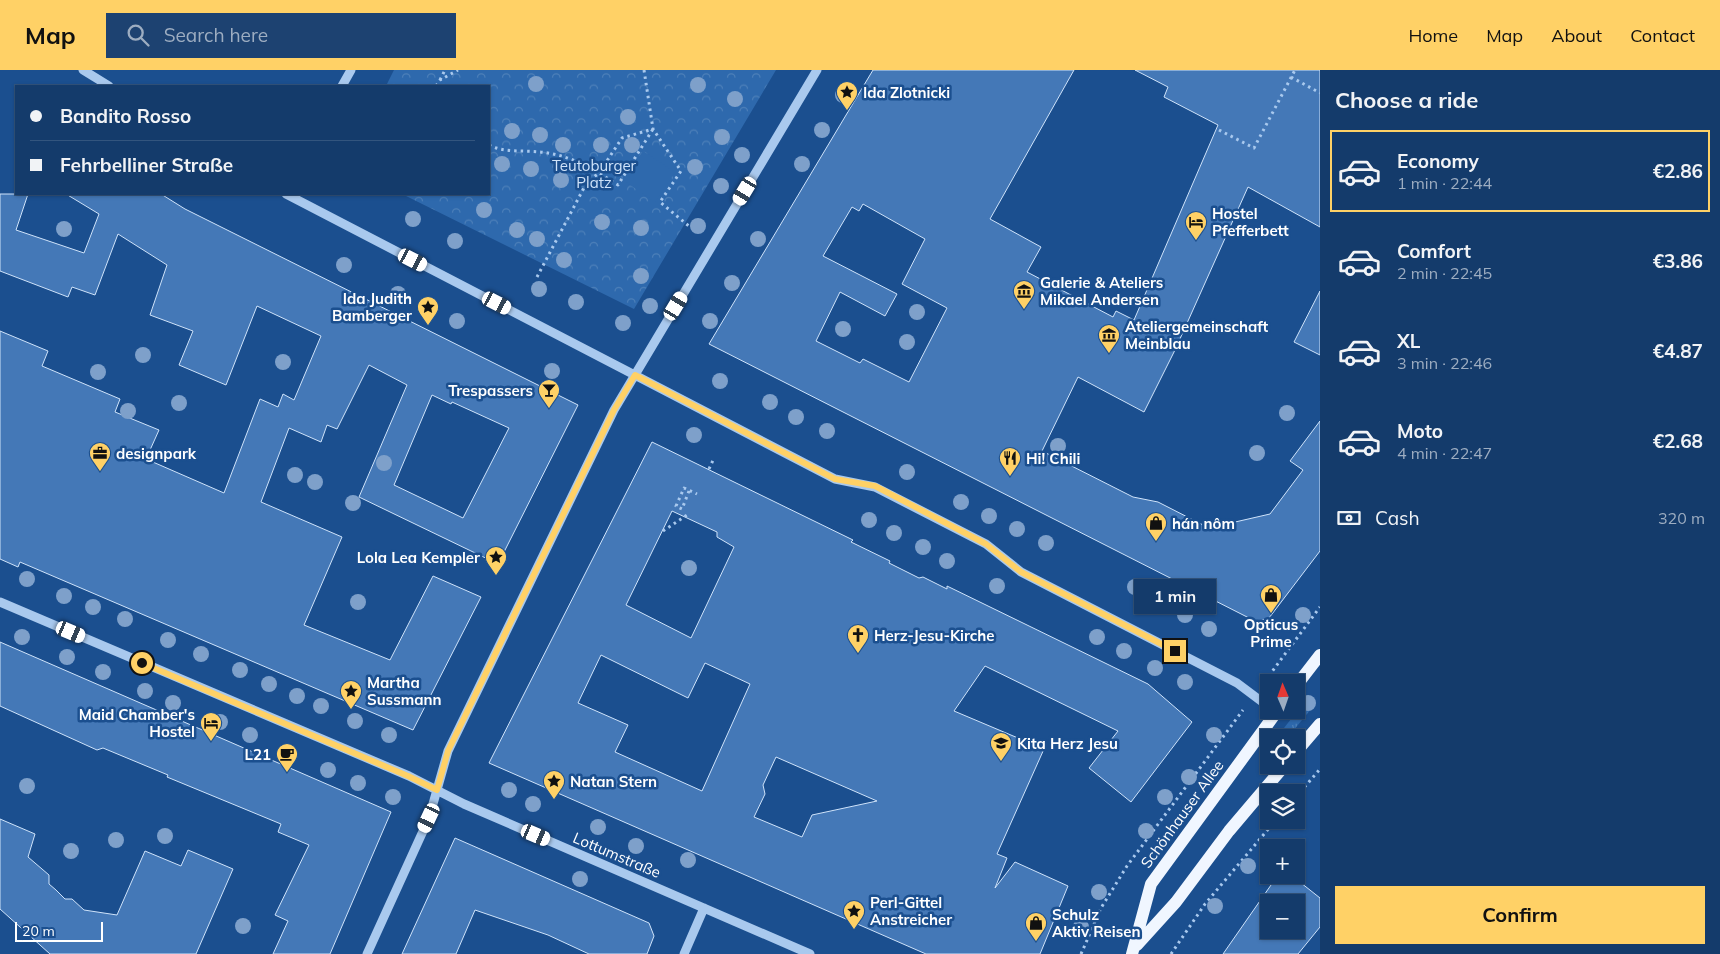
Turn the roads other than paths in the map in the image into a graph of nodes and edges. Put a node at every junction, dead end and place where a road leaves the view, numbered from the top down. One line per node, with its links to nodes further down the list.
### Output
1 (83, 70): 4 (street)
2 (351, 70): 5 (street)
3 (817, 70): 7 (street)
4 (107, 85)
5 (343, 85)
6 (288, 195): 7 (street)
7 (635, 375): 11 (street); 16 (street)
8 (0, 602): 16 (street, Lottumstraße)
9 (1320, 655): 10 (main road)
10 (1305, 674)
11 (1260, 700)
12 (1268, 719): 18 (main road, Schönhauser Allee)
13 (1320, 724): 14 (main road)
14 (1305, 742)
15 (1277, 774): 18 (main road, Schönhauser Allee)
16 (437, 790): 17 (street, Lottumstraße); 19 (street)
17 (704, 908): 20 (street); 21 (street, Lottumstraße)
18 (1134, 951)
19 (367, 954)
20 (684, 954)
21 (810, 954)

